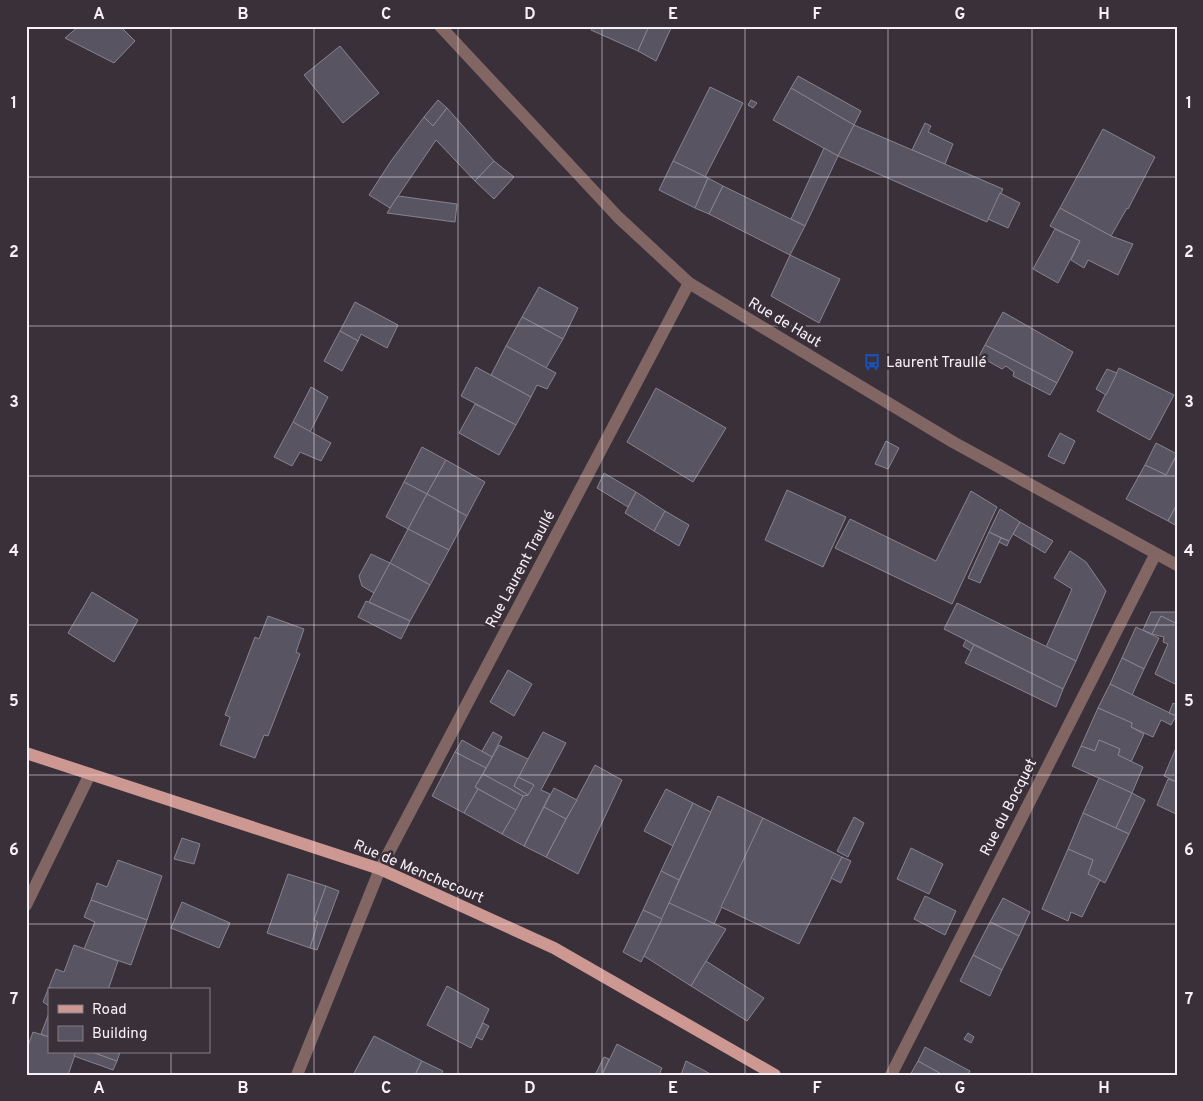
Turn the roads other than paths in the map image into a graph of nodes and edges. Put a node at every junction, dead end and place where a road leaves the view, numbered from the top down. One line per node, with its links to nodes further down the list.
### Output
1 (440, 26): 2 (street, Rue de Haut)
2 (689, 283): 3 (street, Rue de Haut); 7 (street, Rue Laurent Traullé)
3 (1155, 555): 4 (street, Rue de Haut); 11 (street, Rue du Bocquet)
4 (1177, 566)
5 (26, 752): 6 (main road, Rue de Menchecourt)
6 (90, 774): 7 (main road, Rue de Menchecourt); 8 (street)
7 (380, 869): 9 (street, Rue Laurent Traullé); 10 (main road, Rue de Menchecourt)
8 (26, 905)
9 (297, 1075)
10 (775, 1075)
11 (891, 1075)

